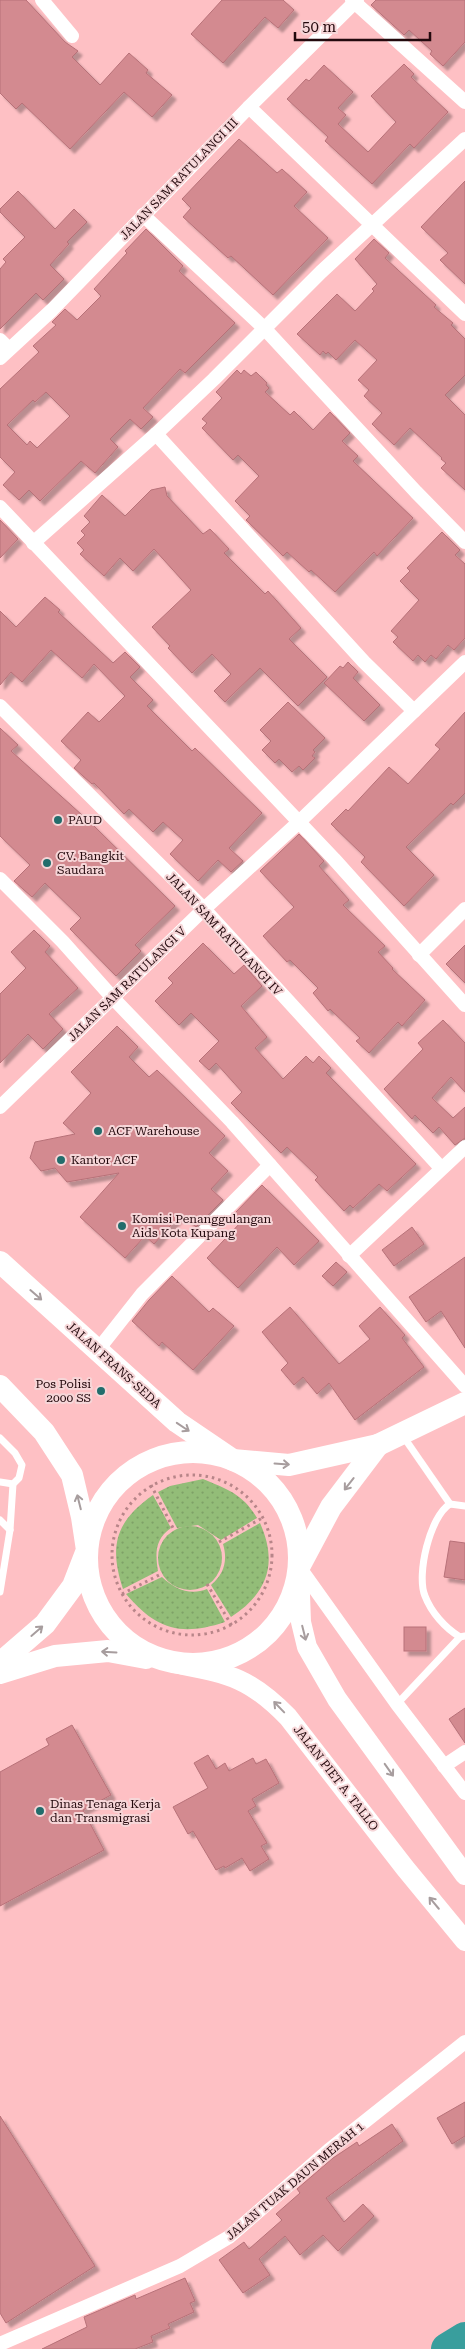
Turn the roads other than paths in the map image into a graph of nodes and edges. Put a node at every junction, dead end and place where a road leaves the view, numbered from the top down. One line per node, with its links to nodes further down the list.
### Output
1 (42, 0): 3 (street)
2 (354, 1): 4 (street); 5 (street, JALAN SAM RATULANGI III)
3 (72, 36)
4 (465, 102)
5 (249, 107): 7 (street, JALAN SAM RATULANGI III); 8 (street)
6 (465, 139): 8 (street)
7 (143, 215): 10 (street); 11 (street, JALAN SAM RATULANGI III)
8 (372, 224): 9 (street); 10 (street)
9 (465, 314)
10 (264, 328): 12 (street); 14 (street)
11 (3, 349)
12 (156, 434): 15 (street); 18 (street)
13 (0, 507): 15 (street)
14 (465, 542)
15 (33, 543): 19 (street)
16 (465, 662): 18 (street, JALAN SAM RATULANGI V)
17 (0, 706): 21 (street, JALAN SAM RATULANGI IV)
18 (414, 711): 19 (street, JALAN SAM RATULANGI V)
19 (300, 822): 21 (street, JALAN SAM RATULANGI V); 23 (street)
20 (0, 879): 24 (street)
21 (204, 909): 24 (street, JALAN SAM RATULANGI V); 29 (street, JALAN SAM RATULANGI IV)
22 (465, 909): 23 (street)
23 (419, 954): 25 (street)
24 (112, 997): 26 (street, JALAN SAM RATULANGI V); 28 (street)
25 (465, 1005)
26 (0, 1107)
27 (465, 1147): 29 (street)
28 (270, 1165): 30 (street); 32 (street)
29 (441, 1168): 30 (street)
30 (349, 1256): 34 (street)
31 (0, 1262): 32 (main road, JALAN FRANS-SEDA, one-way to 32)
32 (97, 1351): 39 (main road, JALAN FRANS-SEDA, one-way to 39)
33 (0, 1386): 46 (main road, one-way to 33)
34 (465, 1386)
35 (465, 1403): 36 (main road)
36 (402, 1434): 38 (main road); 42 (lane)
37 (0, 1438): 41 (lane)
38 (378, 1445): 39 (main road, one-way to 38); 47 (main road, one-way to 47)
39 (233, 1460): 46 (main road); 47 (main road, JALAN FRANS-SEDA)
40 (0, 1482): 41 (lane)
41 (14, 1484): 45 (lane)
42 (450, 1504): 43 (lane); 49 (lane)
43 (465, 1506)
44 (0, 1520): 45 (lane)
45 (10, 1530): 48 (lane)
46 (87, 1550): 50 (main road, one-way to 46); 51 (main road)
47 (299, 1567): 51 (main road); 53 (street); 57 (main road, one-way to 57)
48 (0, 1592)
49 (462, 1636): 53 (lane)
50 (0, 1663)
51 (174, 1663): 52 (main road, one-way to 52); 58 (main road, JALAN PIET A. TALLO, one-way to 51)
52 (0, 1674)
53 (397, 1704): 55 (street)
54 (465, 1752): 55 (street)
55 (444, 1766): 56 (street)
56 (465, 1793)
57 (465, 1875)
58 (465, 1941)
59 (465, 2042): 60 (street, JALAN TUAK DAUN MERAH 1)
60 (0, 2344)

